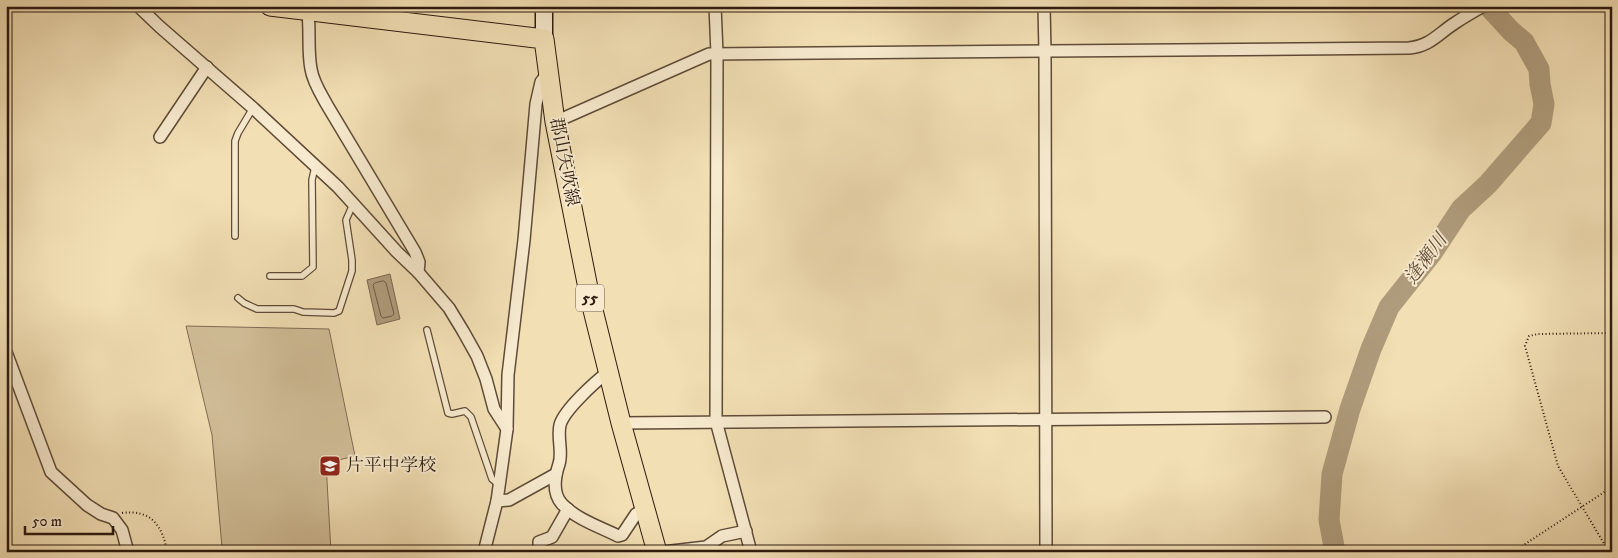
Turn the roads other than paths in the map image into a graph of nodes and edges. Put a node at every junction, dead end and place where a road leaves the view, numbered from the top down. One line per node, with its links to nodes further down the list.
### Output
1 (138, 6): 11 (street)
2 (270, 6): 7 (main road)
3 (544, 6): 8 (main road)
4 (715, 6): 10 (street)
5 (1044, 6): 9 (street)
6 (1483, 6): 9 (street)
7 (307, 8): 8 (main road); 19 (street)
8 (544, 39): 12 (main road, 郡山矢吹線 / 55)
9 (1045, 52): 10 (street); 26 (street)
10 (717, 54): 14 (street); 27 (street)
11 (207, 68): 13 (street); 15 (street)
12 (548, 73): 14 (main road, 郡山矢吹線 / 55); 29 (street)
13 (253, 108): 16 (street); 18 (lane)
14 (555, 122): 24 (main road, 郡山矢吹線 / 55)
15 (160, 137)
16 (317, 168): 17 (street); 20 (lane)
17 (353, 204): 19 (street); 21 (lane)
18 (235, 236)
19 (418, 272): 29 (street)
20 (270, 276)
21 (238, 298)
22 (428, 330): 31 (lane)
23 (6, 352): 36 (street)
24 (608, 372): 28 (main road, 郡山矢吹線 / 55); 30 (street)
25 (1325, 417): 26 (street)
26 (1046, 420): 27 (street); 42 (street)
27 (716, 421): 28 (street); 35 (street)
28 (621, 423): 33 (main road, 郡山矢吹線 / 55)
29 (507, 429): 31 (street)
30 (556, 474): 32 (street); 34 (street)
31 (499, 485): 32 (street)
32 (497, 501): 37 (street)
33 (645, 508): 34 (street); 39 (main road, 郡山矢吹線 / 55)
34 (568, 509): 38 (street)
35 (746, 531): 40 (street); 41 (street)
36 (128, 552)
37 (484, 552)
38 (539, 552)
39 (657, 552)
40 (662, 552)
41 (751, 552)
42 (1046, 552)

